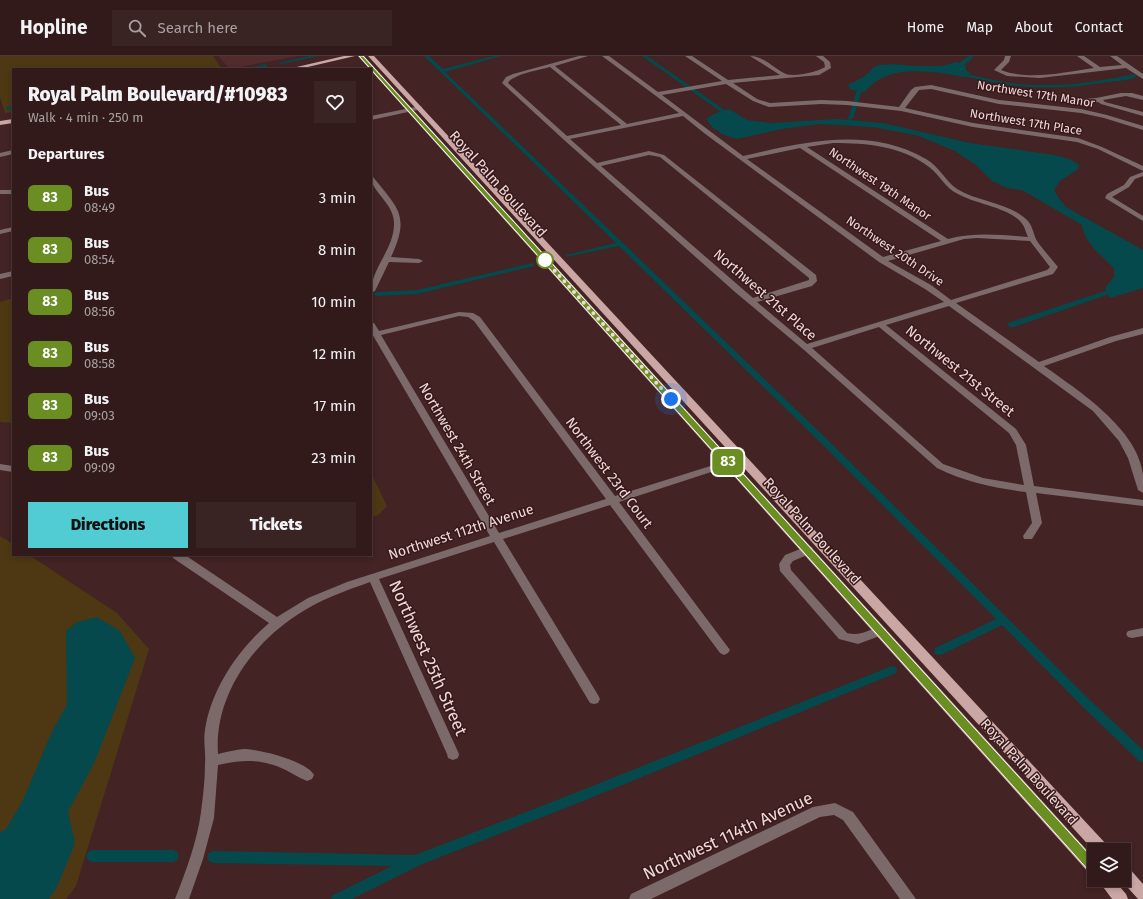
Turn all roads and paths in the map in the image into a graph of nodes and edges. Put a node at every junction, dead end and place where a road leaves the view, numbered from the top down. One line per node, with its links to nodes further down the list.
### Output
1 (352, 56): 15 (main road)
2 (366, 56): 16 (main road); 25 (main road, Royal Palm Boulevard)
3 (585, 56): 12 (street)
4 (605, 56): 21 (street, Northwest 20th Drive)
5 (688, 56): 20 (street, Northwest 17th Place)
6 (753, 56): 18 (street)
7 (818, 56): 18 (street)
8 (1008, 56): 14 (street)
9 (1080, 56): 14 (street)
10 (1113, 56): 13 (street)
11 (1119, 56): 17 (street)
12 (551, 65): 34 (street); 36 (street, Northwest 21st Place)
13 (1125, 65): 14 (street); 19 (street)
14 (1096, 67)
15 (296, 68)
16 (314, 68)
17 (1143, 72)
18 (786, 76): 20 (street)
19 (1143, 77)
20 (727, 82): 21 (street); 26 (street, Northwest 17th Place)
21 (658, 94): 28 (street, Northwest 20th Drive)
22 (1143, 98): 23 (street)
23 (1099, 100): 24 (street); 29 (street)
24 (1076, 103)
25 (415, 109): 31 (street); 67 (main road, Royal Palm Boulevard); 68 (main road, Royal Palm Boulevard)
26 (901, 109): 35 (street, Northwest 17th Manor); 42 (street, Northwest 17th Place)
27 (12, 114): 30 (main road)
28 (684, 114): 34 (street); 40 (street, Northwest 20th Drive)
29 (1143, 114)
30 (0, 117)
31 (372, 118)
32 (12, 121): 33 (main road)
33 (0, 123)
34 (626, 126): 36 (street)
35 (1143, 128)
36 (565, 138): 41 (street, Northwest 21st Place)
37 (800, 145): 40 (street); 45 (street, Northwest 19th Manor); 52 (street)
38 (12, 152): 39 (street)
39 (0, 155)
40 (742, 158): 55 (street, Northwest 20th Drive)
41 (596, 165): 60 (street, Northwest 21st Place); 60 (street)
42 (1143, 169)
43 (1143, 174): 49 (street)
44 (863, 176): 45 (street)
45 (851, 178): 53 (street, Northwest 19th Manor)
46 (373, 182): 54 (street)
47 (0, 192): 48 (street)
48 (12, 192)
49 (1143, 219)
50 (12, 229): 51 (street)
51 (0, 232)
52 (1032, 239): 53 (street); 61 (street)
53 (946, 241): 55 (street)
54 (385, 259): 56 (street); 59 (street)
55 (882, 260): 61 (street, Northwest 20th Drive)
56 (419, 261)
57 (12, 273): 58 (street)
58 (0, 277)
59 (372, 289)
60 (752, 301): 65 (street, Northwest 21st Place)
61 (950, 303): 62 (street); 66 (street, Northwest 20th Drive)
62 (880, 324): 65 (street); 71 (street, Northwest 21st Street)
63 (374, 330): 73 (street, Northwest 23rd Court); 76 (street, Northwest 24th Street)
64 (1143, 331): 66 (street)
65 (806, 347): 71 (street, Northwest 21st Place)
66 (1039, 366): 72 (street, Northwest 20th Drive)
67 (742, 459): 68 (street, Northwest 112th Avenue); 87 (main road, Royal Palm Boulevard)
68 (729, 463): 73 (street, Northwest 112th Avenue); 77 (main road, Royal Palm Boulevard)
69 (0, 467): 70 (street)
70 (12, 469)
71 (1032, 489): 74 (street, Northwest 21st Place); 75 (street, Northwest 21st Street)
72 (1143, 490)
73 (612, 501): 76 (street, Northwest 112th Avenue); 82 (street, Northwest 23rd Court)
74 (1143, 503)
75 (1028, 536)
76 (496, 537): 79 (street, Northwest 112th Avenue); 83 (street, Northwest 24th Street)
77 (808, 550): 81 (main road, Royal Palm Boulevard); 81 (street)
78 (177, 556): 80 (street)
79 (373, 577): 80 (street, Northwest 112th Avenue); 84 (street, Northwest 25th Street)
80 (276, 622): 85 (street, Northwest 112th Avenue)
81 (881, 631): 88 (main road, Royal Palm Boulevard)
82 (724, 650)
83 (594, 699)
84 (453, 754)
85 (212, 761): 86 (street); 92 (street, Northwest 112th Avenue)
86 (307, 775)
87 (1096, 843)
88 (1087, 860)
89 (1131, 881): 91 (main road)
90 (1111, 887): 95 (main road)
91 (1143, 894)
92 (182, 899)
93 (636, 899): 94 (street, Northwest 114th Avenue)
94 (909, 899)
95 (1121, 899)

